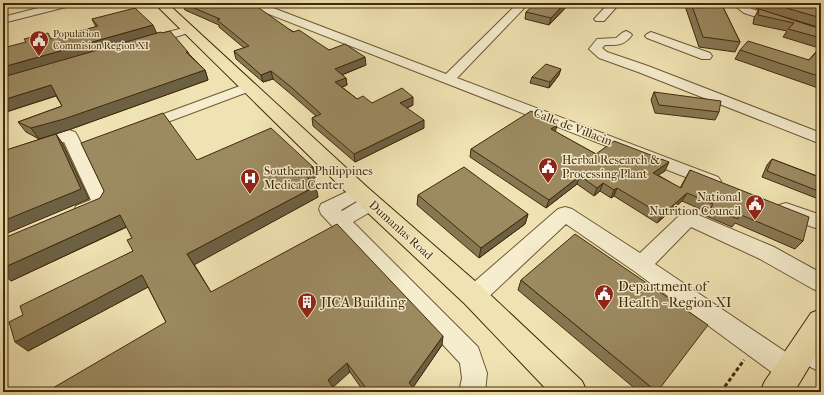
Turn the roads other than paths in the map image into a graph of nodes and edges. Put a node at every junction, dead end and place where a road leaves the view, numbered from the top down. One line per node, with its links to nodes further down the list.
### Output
1 (16, 3): 8 (street)
2 (70, 3): 8 (street)
3 (160, 3): 11 (main road, Dumanlas Road)
4 (524, 3): 17 (street)
5 (615, 3): 9 (street)
6 (736, 3): 12 (street)
7 (256, 4): 17 (street, Calle de Villacin)
8 (19, 16): 10 (street)
9 (600, 19)
10 (3, 20)
11 (187, 30): 15 (street); 18 (main road, Dumanlas Road)
12 (821, 34)
13 (626, 35): 20 (street)
14 (651, 36): 16 (street)
15 (141, 44)
16 (706, 56)
17 (448, 79): 22 (street, Calle de Villacin)
18 (248, 87): 19 (street); 23 (main road, Dumanlas Road)
19 (133, 130)
20 (821, 139)
21 (3, 158): 25 (street)
22 (727, 187)
23 (365, 198): 29 (main road, Dumanlas Road); 32 (street)
24 (770, 204): 26 (street)
25 (66, 218)
26 (821, 223)
27 (641, 266): 28 (street); 29 (street); 31 (street)
28 (821, 283)
29 (474, 296): 33 (main road, Dumanlas Road)
30 (821, 322): 31 (main road)
31 (798, 368)
32 (472, 392)
33 (571, 392)

